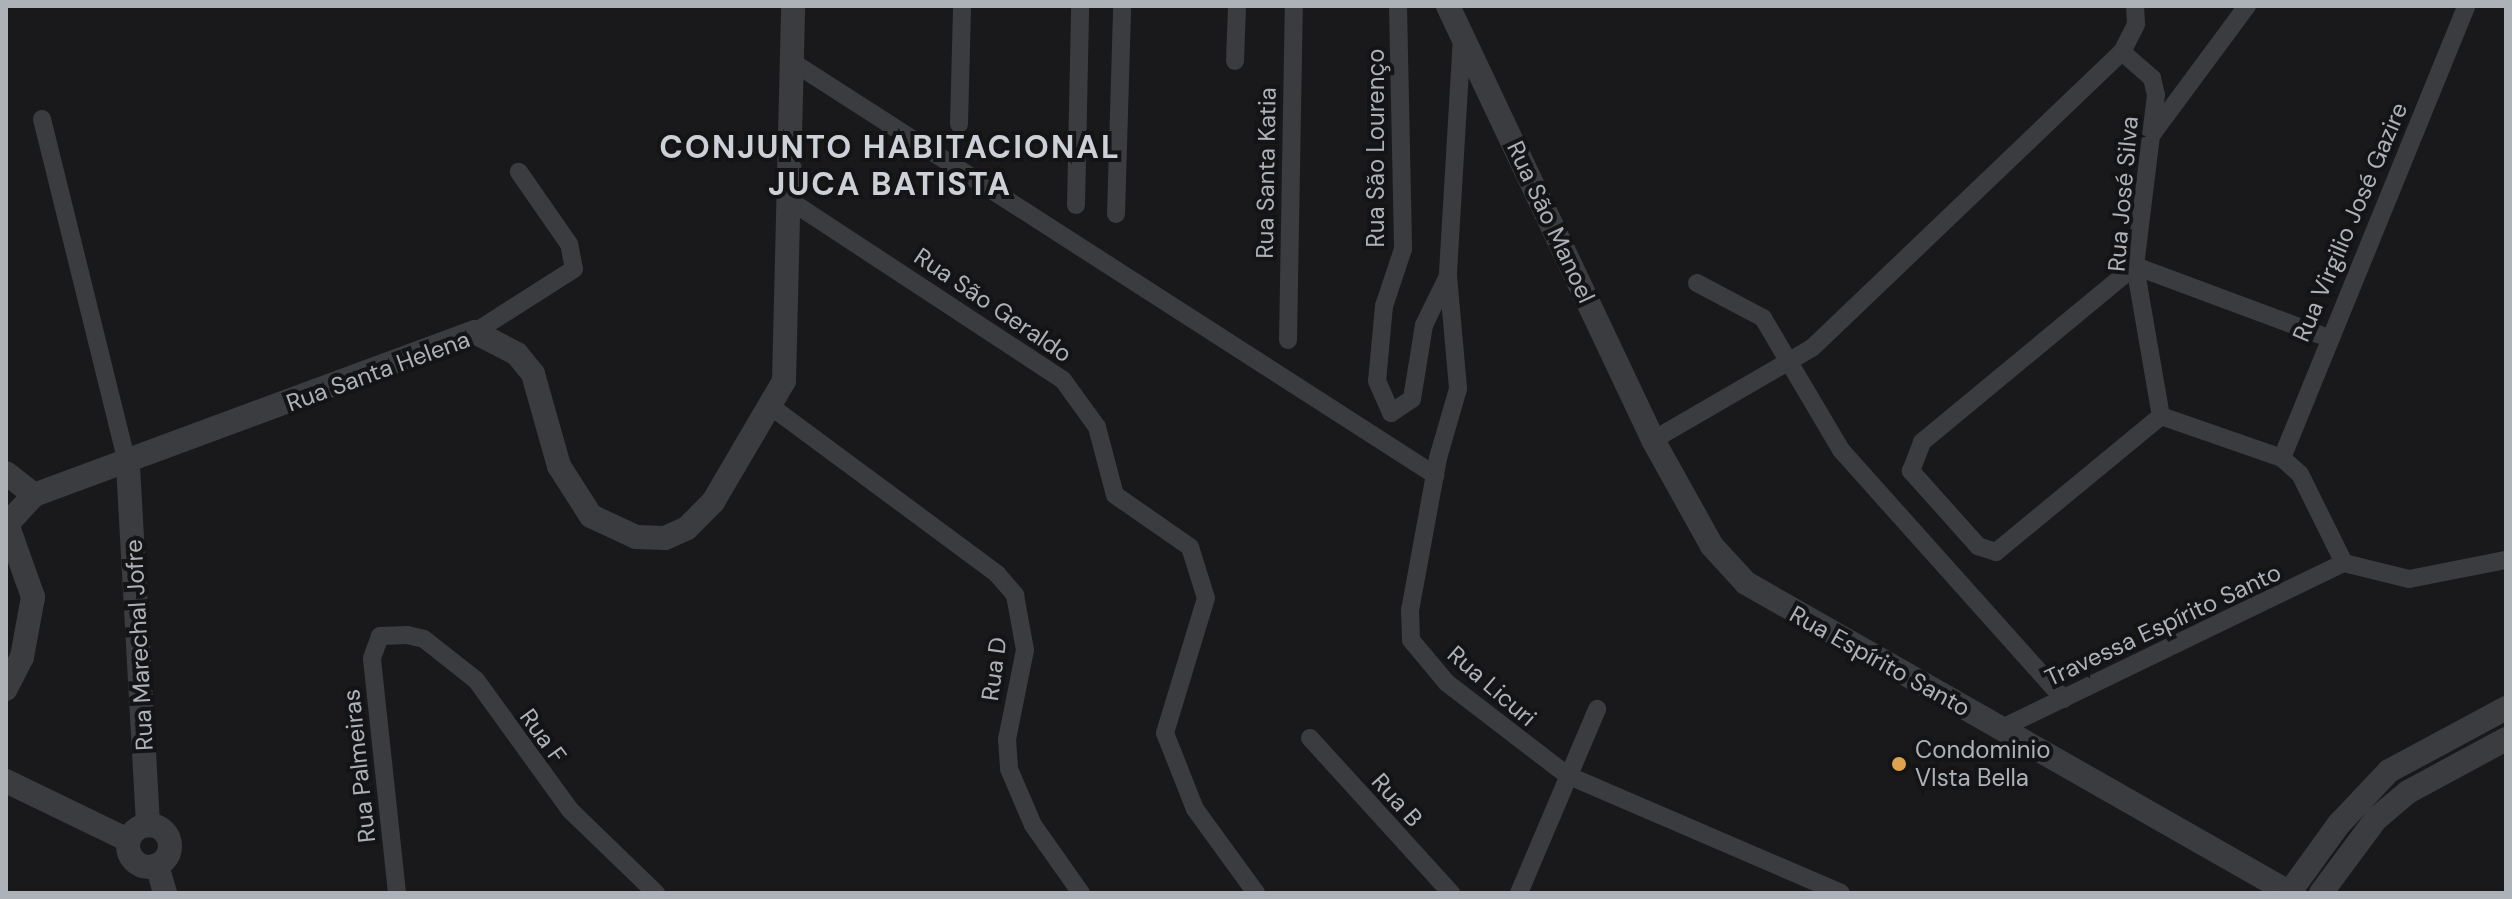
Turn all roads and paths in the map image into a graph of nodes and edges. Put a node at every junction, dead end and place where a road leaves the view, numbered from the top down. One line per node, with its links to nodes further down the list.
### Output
1 (793, 6): 14 (street, Rua Santa Helena)
2 (962, 6): 17 (street)
3 (1080, 6): 21 (street)
4 (1122, 6): 22 (street)
5 (1237, 6): 15 (street, Rua Santa Katia)
6 (1294, 6): 28 (street, Rua Santa Katia)
7 (1398, 6): 24 (street, Rua São Lourenço)
8 (1448, 6): 12 (street, Rua São Manoel)
9 (2135, 6): 13 (street)
10 (2247, 6): 18 (street)
11 (2466, 6): 27 (street, Rua Virgilio José Gazire)
12 (1463, 34): 24 (street); 32 (street, Rua São Manoel)
13 (2122, 52): 18 (street, Rua José Silva); 29 (street)
14 (791, 61): 20 (street, Rua Santa Helena); 36 (street)
15 (1235, 61)
16 (42, 119): 34 (street)
17 (959, 124)
18 (2153, 133): 23 (street, Rua José Silva)
19 (519, 172): 26 (street)
20 (792, 202): 30 (street, Rua Santa Helena); 60 (street, Rua São Geraldo)
21 (1076, 205)
22 (1116, 214)
23 (2135, 266): 27 (street); 31 (street, Rua José Silva); 31 (street)
24 (1448, 276): 36 (street, Rua Licuri)
25 (1697, 283): 29 (street)
26 (475, 332): 30 (street, Rua Santa Helena); 34 (street, Rua Santa Helena)
27 (2326, 337): 33 (street, Rua Virgilio José Gazire)
28 (1288, 340)
29 (1795, 363): 32 (street); 43 (street)
30 (773, 408): 59 (street, Rua D)
31 (2161, 416): 33 (street)
32 (1653, 440): 46 (street, Rua Espírito Santo)
33 (2282, 458): 40 (street)
34 (128, 466): 37 (street, Rua Santa Helena); 53 (street, Rua Marechal Jofre)
35 (6, 473): 37 (street)
36 (1435, 475): 51 (street, Rua Licuri)
37 (34, 495): 38 (street)
38 (7, 522): 42 (street)
39 (2506, 560): 40 (street)
40 (2344, 563): 43 (street, Travessa Espírito Santo)
41 (380, 636): 57 (street, Rua Palmeiras); 58 (street, Rua F)
42 (6, 689)
43 (2064, 699): 46 (street, Travessa Espírito Santo)
44 (2506, 708): 47 (street)
45 (1597, 709): 51 (street)
46 (2002, 728): 64 (street, Rua Espírito Santo)
47 (2455, 732): 50 (street); 64 (street)
48 (1310, 738): 61 (street, Rua B)
49 (2506, 739): 50 (street)
50 (2466, 758): 65 (street)
51 (1567, 775): 62 (street); 63 (street, Rua Licuri)
52 (6, 781): 54 (street)
53 (148, 825): 54 (street); 55 (street)
54 (128, 840): 55 (street)
55 (157, 865): 56 (street)
56 (165, 893)
57 (397, 893)
58 (656, 893)
59 (1081, 893)
60 (1256, 893)
61 (1451, 893)
62 (1519, 893)
63 (1841, 893)
64 (2290, 893)
65 (2321, 893)

